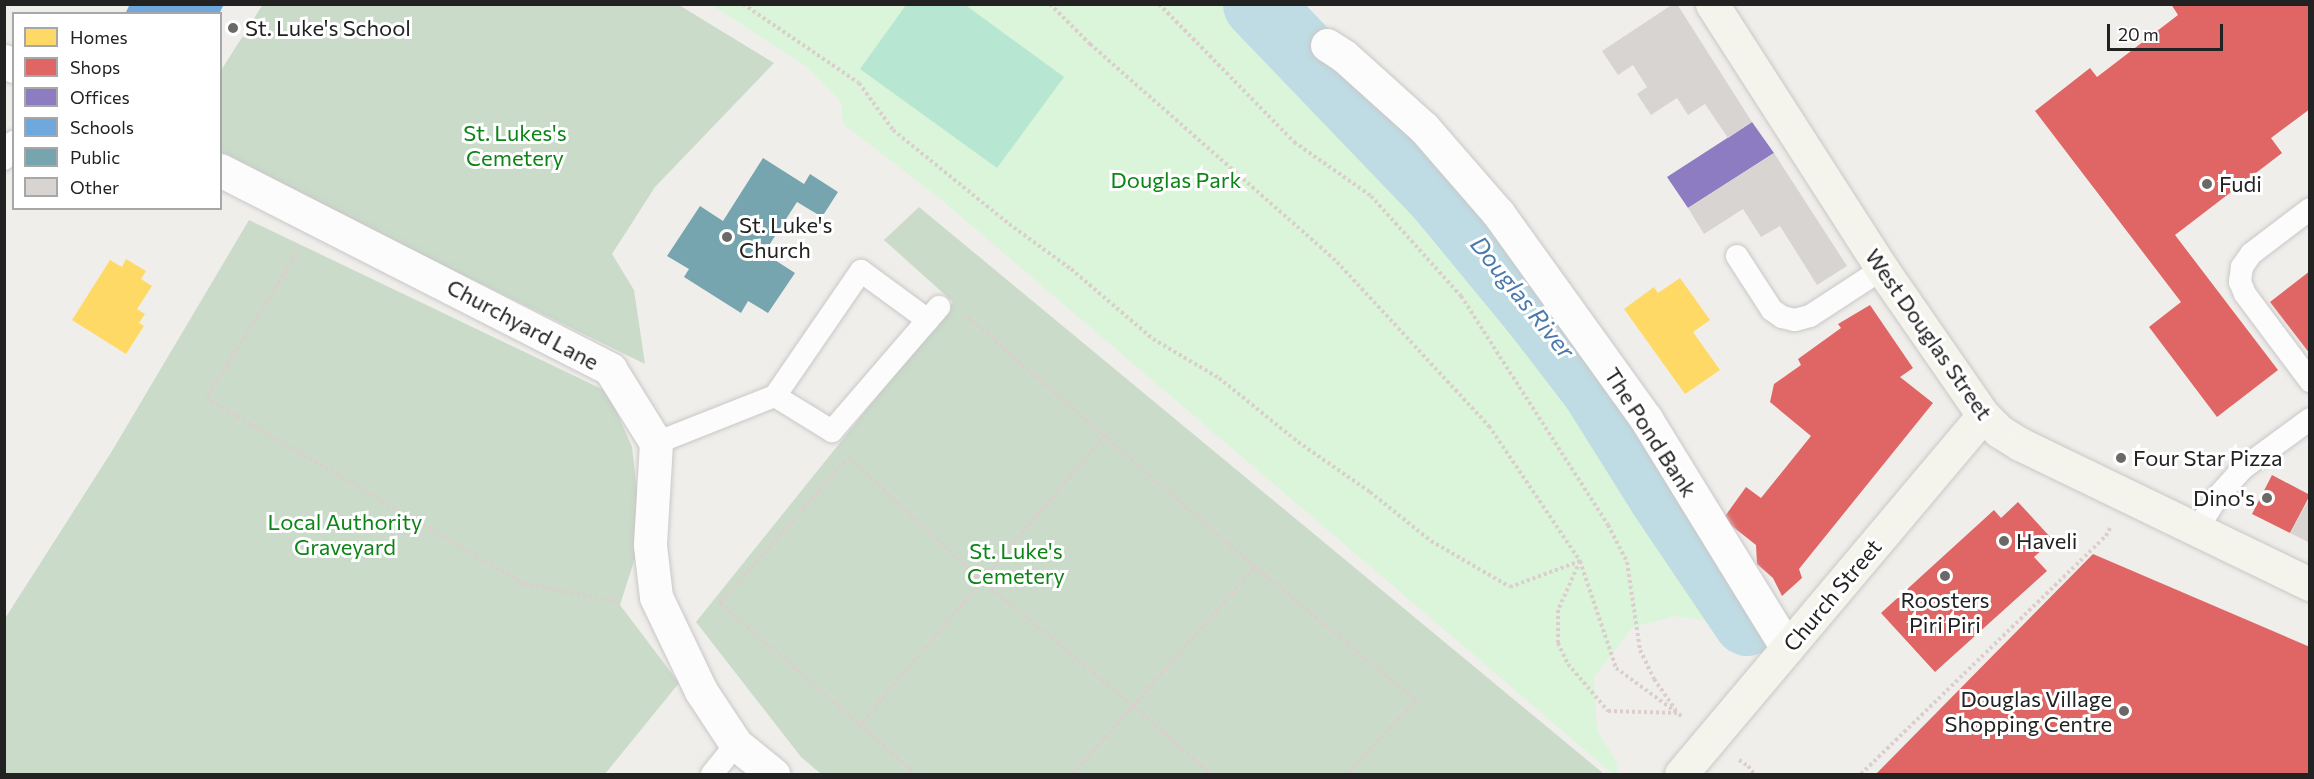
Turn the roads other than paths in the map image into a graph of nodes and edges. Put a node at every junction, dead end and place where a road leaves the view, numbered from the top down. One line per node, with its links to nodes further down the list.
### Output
1 (1712, 4): 8 (main road, West Douglas Street)
2 (1327, 45): 16 (street, The Pond Bank)
3 (12, 145): 4 (lane)
4 (4, 159)
5 (222, 171): 13 (street, Churchyard Lane)
6 (2310, 209): 9 (lane)
7 (1737, 256): 8 (lane)
8 (1882, 269): 11 (main road, West Douglas Street)
9 (2310, 381)
10 (775, 396): 10 (lane); 13 (lane)
11 (1983, 415): 14 (main road, West Douglas Street); 16 (main road, Church Street)
12 (2310, 419): 14 (lane)
13 (656, 443): 17 (street)
14 (2196, 531): 15 (main road, West Douglas Street)
15 (2310, 584)
16 (1787, 648): 18 (main road, Church Street)
17 (736, 744): 19 (lane); 20 (street)
18 (1696, 763)
19 (712, 774)
20 (773, 774)

